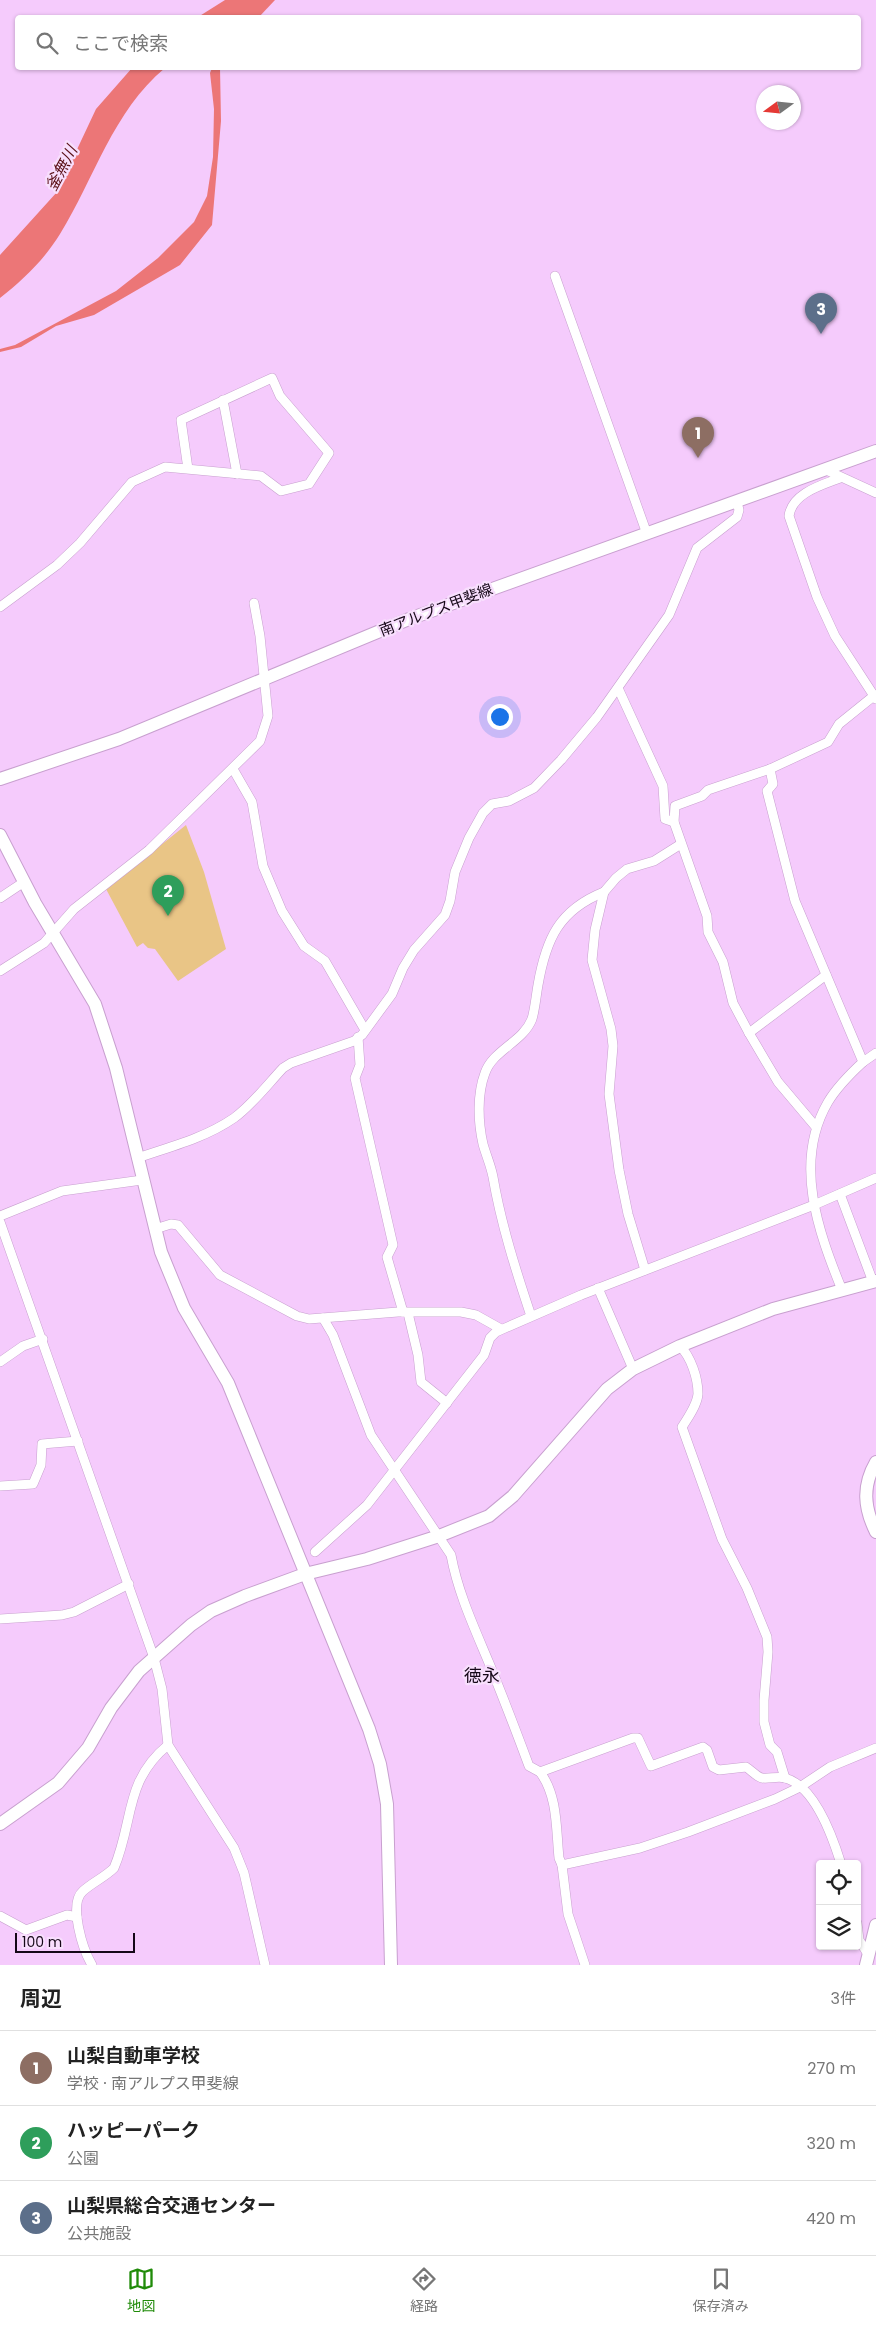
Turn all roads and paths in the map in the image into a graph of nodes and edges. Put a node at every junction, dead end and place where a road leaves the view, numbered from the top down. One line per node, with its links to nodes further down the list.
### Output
1 (555, 276): 12 (street)
2 (223, 400): 5 (street); 6 (street); 6 (street)
3 (876, 451): 4 (street, 南アルプス甲斐線)
4 (824, 469): 7 (street); 8 (street, 南アルプス甲斐線)
5 (188, 470): 6 (street); 14 (street)
6 (237, 474)
7 (840, 478): 9 (street); 10 (street)
8 (797, 479): 9 (street); 11 (street, 南アルプス甲斐線)
9 (806, 492): 17 (street)
10 (876, 493)
11 (737, 502): 12 (street, 南アルプス甲斐線); 16 (street)
12 (647, 534): 15 (street, 南アルプス甲斐線)
13 (254, 603): 15 (street)
14 (0, 607)
15 (264, 678): 18 (street); 20 (street, 南アルプス甲斐線)
16 (618, 688): 21 (street); 30 (street)
17 (875, 697): 19 (street)
18 (233, 769): 27 (street); 30 (street)
19 (770, 769): 21 (street); 29 (street)
20 (0, 779)
21 (674, 822): 23 (street)
22 (0, 835): 24 (street)
23 (681, 844): 25 (street); 31 (street)
24 (24, 882): 26 (street); 27 (street)
25 (604, 892): 45 (street); 50 (street)
26 (0, 898)
27 (53, 933): 28 (street); 36 (street)
28 (0, 971)
29 (826, 975): 31 (street); 34 (street)
30 (365, 1030): 32 (street)
31 (749, 1033): 35 (street)
32 (358, 1037): 36 (street); 49 (street)
33 (876, 1053): 34 (street)
34 (862, 1062): 35 (street)
35 (816, 1127): 40 (street)
36 (137, 1158): 38 (street)
37 (876, 1178): 39 (street)
38 (142, 1180): 41 (street); 43 (street)
39 (840, 1194): 40 (street); 46 (street)
40 (814, 1205): 45 (street); 48 (street)
41 (0, 1216)
42 (0, 1222): 44 (street)
43 (155, 1229): 51 (street); 65 (street)
44 (3, 1239): 53 (street)
45 (645, 1270): 47 (street)
46 (874, 1281): 48 (street)
47 (598, 1288): 50 (street); 56 (street)
48 (842, 1290): 54 (street)
49 (405, 1312): 51 (street); 52 (street); 57 (street)
50 (531, 1316): 52 (street)
51 (323, 1318): 60 (street)
52 (501, 1329): 57 (street)
53 (43, 1339): 55 (street); 58 (street)
54 (680, 1346): 56 (street); 72 (street)
55 (0, 1362)
56 (633, 1369): 63 (street)
57 (447, 1403): 60 (street)
58 (78, 1441): 61 (street); 66 (street)
59 (876, 1462): 62 (street)
60 (395, 1470): 63 (street); 64 (street)
61 (0, 1486)
62 (876, 1532)
63 (439, 1536): 65 (street); 71 (street)
64 (315, 1552)
65 (305, 1574): 68 (street); 84 (street)
66 (129, 1584): 67 (street); 68 (street)
67 (0, 1619)
68 (154, 1658): 69 (street); 74 (street)
69 (168, 1745): 78 (street); 83 (street)
70 (876, 1748): 73 (street)
71 (540, 1772): 72 (street); 76 (street)
72 (786, 1778): 73 (street)
73 (800, 1787): 75 (street); 76 (street)
74 (0, 1824)
75 (840, 1860)
76 (562, 1865): 85 (street)
77 (0, 1916): 78 (street)
78 (77, 1917): 82 (street)
79 (876, 1925): 81 (street)
80 (861, 1945): 81 (street)
81 (867, 1960)
82 (92, 1965)
83 (264, 1965)
84 (391, 1965)
85 (585, 1965)

